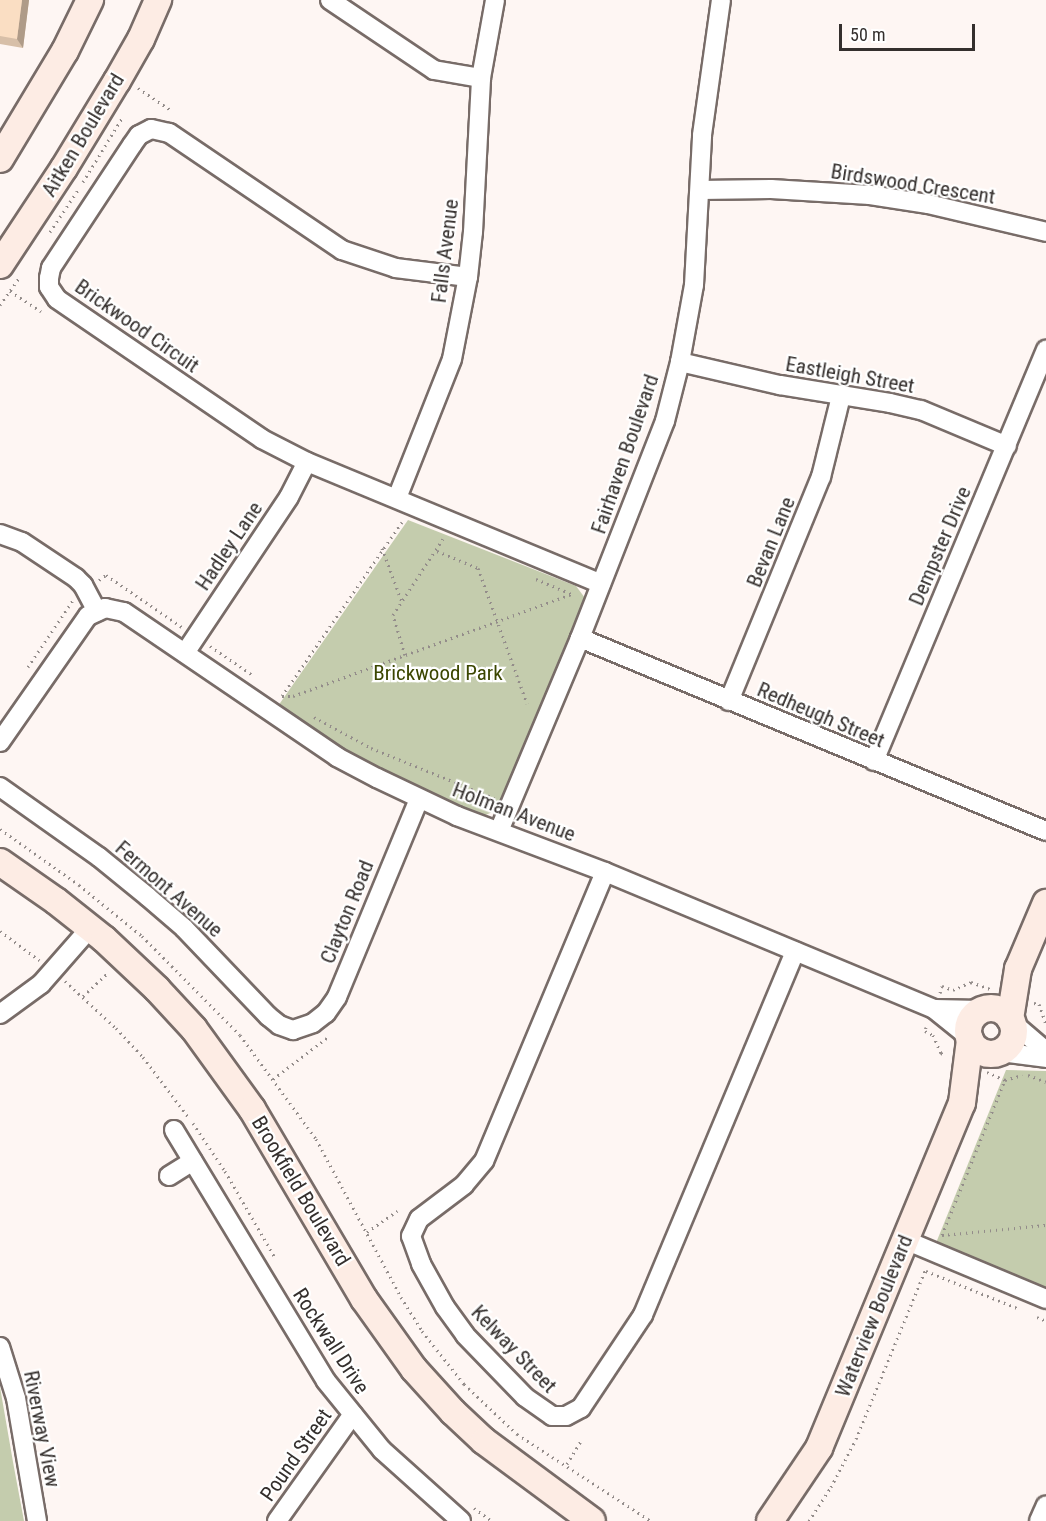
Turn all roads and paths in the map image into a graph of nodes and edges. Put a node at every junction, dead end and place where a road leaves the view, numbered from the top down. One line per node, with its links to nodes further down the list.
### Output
1 (90, 0): 9 (street)
2 (158, 0): 12 (street, Aitken Boulevard)
3 (330, 0): 6 (street)
4 (495, 0): 6 (street, Falls Avenue)
5 (721, 0): 10 (street, Fairhaven Boulevard)
6 (481, 78): 13 (street, Falls Avenue)
7 (138, 88): 8 (path)
8 (171, 110)
9 (0, 159)
10 (700, 190): 11 (street, Birdswood Crescent); 17 (street, Fairhaven Boulevard)
11 (1046, 232)
12 (0, 265)
13 (468, 277): 20 (street, Brickwood Circuit); 21 (street, Falls Avenue)
14 (10, 291): 15 (path)
15 (41, 311)
16 (1046, 349): 19 (street, Dempster Drive)
17 (680, 362): 18 (street, Eastleigh Street); 27 (street, Fairhaven Boulevard)
18 (841, 396): 19 (street, Eastleigh Street); 35 (street, Bevan Lane)
19 (1007, 446): 38 (street, Dempster Drive)
20 (307, 462): 21 (street, Brickwood Circuit); 33 (street, Hadley Lane)
21 (397, 498): 27 (street, Brickwood Circuit)
22 (402, 522): 25 (path)
23 (0, 534): 30 (street)
24 (443, 539): 26 (path)
25 (382, 548): 29 (path); 34 (path)
26 (437, 550): 29 (path); 31 (path)
27 (601, 584): 32 (street, Fairhaven Boulevard)
28 (572, 594): 31 (path)
29 (402, 602): 34 (path)
30 (101, 610): 33 (street, Holman Avenue); 37 (street)
31 (498, 622): 34 (path); 36 (path)
32 (580, 638): 35 (street, Redheugh Street); 42 (street, Fairhaven Boulevard)
33 (185, 653): 40 (street, Holman Avenue)
34 (405, 655)
35 (729, 701): 38 (street, Redheugh Street)
36 (527, 703)
37 (0, 742)
38 (874, 761): 43 (street, Redheugh Street)
39 (0, 787): 54 (street, Fermont Avenue)
40 (419, 799): 42 (street, Holman Avenue); 54 (street, Clayton Road)
41 (0, 829): 60 (path)
42 (499, 831): 45 (street, Holman Avenue)
43 (1046, 831)
44 (1, 863): 47 (street, Brookfield Boulevard)
45 (605, 872): 48 (street, Holman Avenue); 48 (street, Kelway Street)
46 (1046, 903): 49 (street)
47 (90, 928): 52 (street); 86 (street, Brookfield Boulevard)
48 (795, 951): 50 (street, Holman Avenue)
49 (1018, 969): 51 (street); 53 (street)
50 (934, 1009): 51 (street, Holman Avenue); 56 (street, Holman Avenue)
51 (983, 1010): 53 (street); 56 (street)
52 (0, 1014)
53 (1011, 1020): 57 (street); 58 (street)
54 (301, 1029)
55 (328, 1037): 60 (path)
56 (969, 1038): 57 (street); 62 (street, Waterview Boulevard)
57 (999, 1052): 59 (street); 62 (street, Waterview Boulevard)
58 (1046, 1052)
59 (1046, 1058)
60 (273, 1079): 68 (path)
61 (1046, 1082): 69 (path)
62 (962, 1103): 71 (street, Waterview Boulevard)
63 (174, 1130): 64 (street, Rockwall Drive)
64 (193, 1161): 65 (street); 79 (street, Rockwall Drive)
65 (169, 1176)
66 (397, 1211): 68 (path)
67 (1046, 1225): 69 (path)
68 (366, 1233): 81 (path)
69 (942, 1235): 70 (path); 72 (path)
70 (952, 1239)
71 (905, 1240): 72 (street); 88 (street, Waterview Boulevard)
72 (934, 1252): 73 (path); 74 (street)
73 (925, 1270): 75 (path); 89 (path)
74 (1046, 1299)
75 (1024, 1311)
76 (1035, 1316): 77 (path)
77 (1046, 1320)
78 (0, 1347): 83 (street, Riverway View)
79 (353, 1414): 84 (street, Pound Street); 85 (street, Rockwall Drive)
80 (581, 1441): 81 (path)
81 (567, 1464): 87 (path)
82 (1046, 1505): 90 (street)
83 (38, 1521)
84 (277, 1521)
85 (461, 1521)
86 (592, 1521)
87 (651, 1521)
88 (770, 1521)
89 (809, 1521)
90 (1039, 1521)

